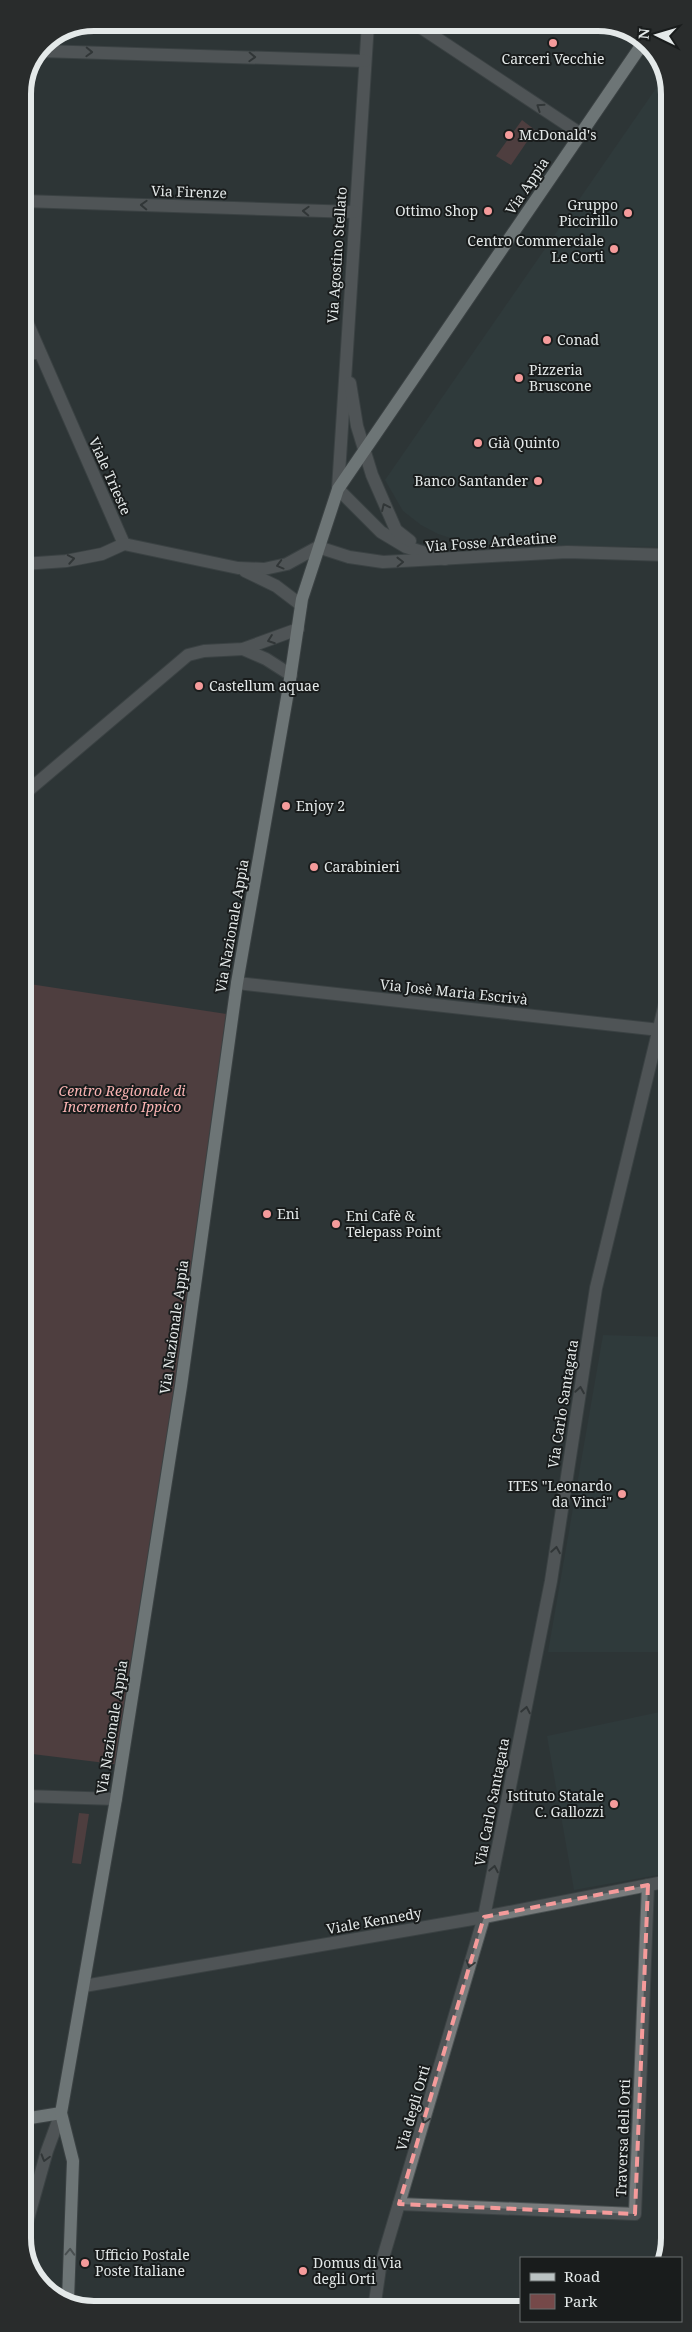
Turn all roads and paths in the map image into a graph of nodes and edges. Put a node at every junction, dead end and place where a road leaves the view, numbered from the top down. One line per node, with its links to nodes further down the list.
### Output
1 (367, 31): 5 (street, Via Agostino Stellato)
2 (426, 31): 6 (street, one-way to 2)
3 (49, 51): 5 (street, one-way to 5)
4 (632, 59): 6 (main road, Via Appia)
5 (365, 61): 8 (street, Via Agostino Stellato)
6 (581, 134): 13 (main road, Via Appia)
7 (31, 202): 8 (street, Via Firenze, one-way to 7)
8 (355, 212): 10 (street, Via Agostino Stellato)
9 (31, 332): 11 (street, Viale Trieste)
10 (346, 350): 13 (street); 14 (street, Via Agostino Stellato)
11 (40, 353): 12 (street); 15 (street, Viale Trieste)
12 (31, 354)
13 (365, 448): 14 (main road, Via Appia); 18 (street, one-way to 13)
14 (338, 489): 16 (main road, Via Appia); 18 (street)
15 (124, 544): 19 (street, one-way to 15); 20 (street)
16 (318, 547): 18 (street, Via Fosse Ardeatine, one-way to 18); 20 (street, one-way to 20); 21 (main road, Via Nazionale Appia)
17 (661, 555): 18 (street, Via Fosse Ardeatine)
18 (446, 559)
19 (31, 563)
20 (238, 568): 21 (street)
21 (302, 605): 22 (main road, Via Nazionale Appia)
22 (298, 629): 23 (street, one-way to 23); 24 (main road, Via Nazionale Appia)
23 (243, 649): 24 (street); 25 (street)
24 (291, 675): 26 (main road, Via Nazionale Appia)
25 (31, 788)
26 (237, 983): 27 (street, Via Josè Maria Escrivà); 30 (main road, Via Nazionale Appia)
27 (661, 1030)
28 (661, 1041): 33 (street, Via Carlo Santagata, one-way to 28)
29 (31, 1796): 30 (street)
30 (116, 1799): 34 (main road, Via Nazionale Appia)
31 (661, 1883): 32 (street, Viale Kennedy)
32 (648, 1885): 33 (street, Viale Kennedy); 37 (street, Traversa deli Orti)
33 (484, 1917): 34 (street, Viale Kennedy); 37 (street, Via degli Orti, one-way to 37)
34 (84, 1986): 35 (main road, Via Nazionale Appia)
35 (62, 2113): 36 (main road); 38 (street, one-way to 38); 39 (main road, one-way to 35)
36 (31, 2118)
37 (399, 2204): 40 (street, Via degli Orti)
38 (31, 2208)
39 (68, 2295)
40 (375, 2301)

